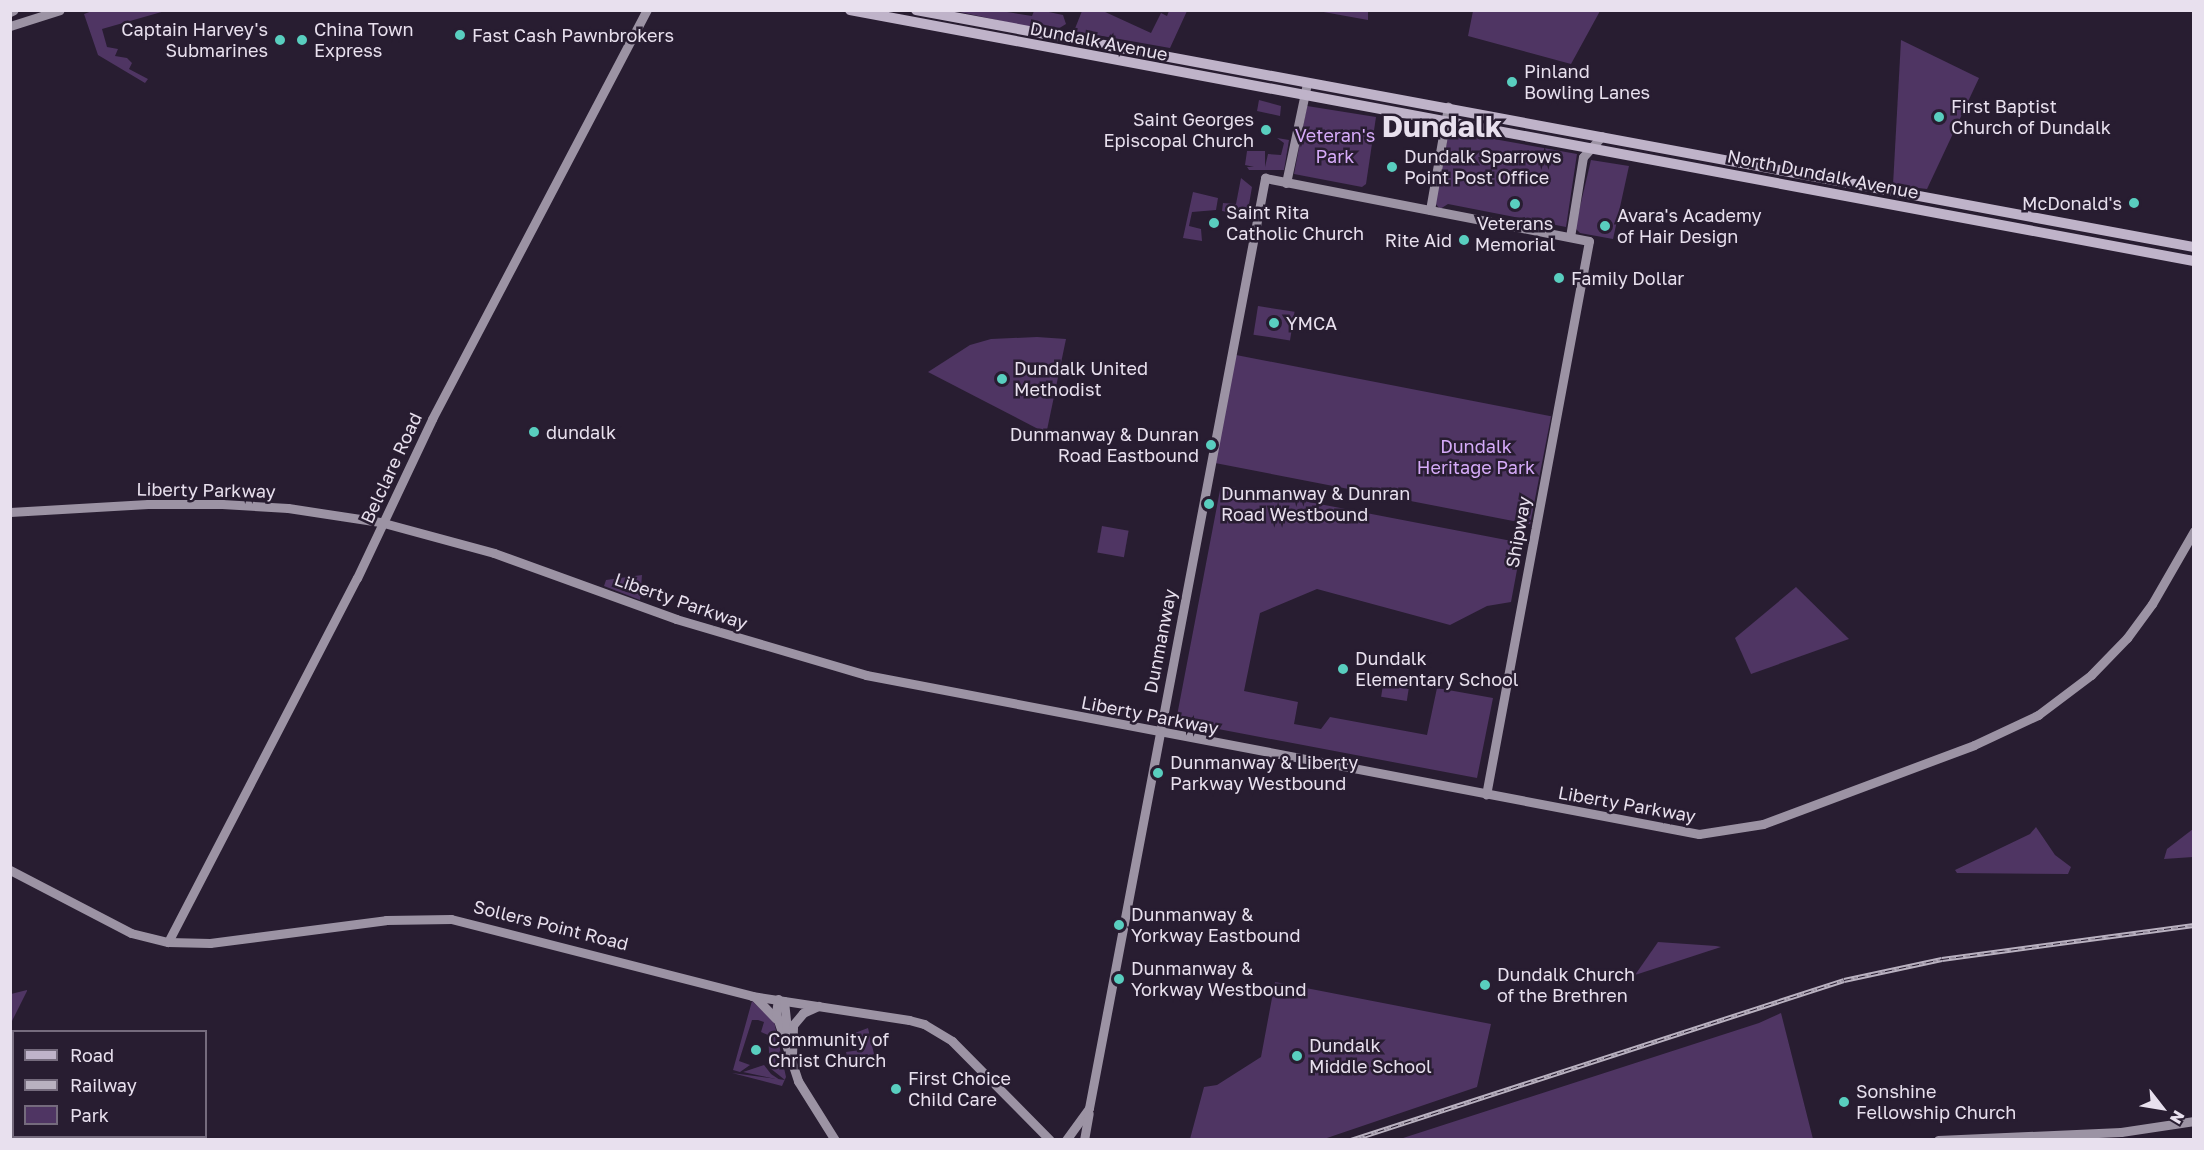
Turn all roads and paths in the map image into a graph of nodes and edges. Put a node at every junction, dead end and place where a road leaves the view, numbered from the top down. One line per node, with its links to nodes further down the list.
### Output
1 (60, 10): 5 (street)
2 (647, 10): 18 (street, Belclare Road)
3 (850, 10): 7 (main road, Dundalk Avenue)
4 (916, 10): 6 (main road, Dundalk Avenue)
5 (10, 26)
6 (1307, 83): 7 (street); 8 (main road, North Dundalk Avenue)
7 (1304, 96): 9 (main road, North Dundalk Avenue); 12 (street)
8 (1448, 107): 9 (street); 10 (main road, North Dundalk Avenue)
9 (1445, 120): 11 (main road, North Dundalk Avenue); 13 (street)
10 (1602, 135): 11 (street); 15 (main road, North Dundalk Avenue)
11 (1590, 146): 14 (street); 16 (main road, North Dundalk Avenue)
12 (1286, 183): 13 (street); 20 (street, Dunmanway)
13 (1430, 210): 14 (street)
14 (1570, 237): 21 (street, Shipway)
15 (2193, 247)
16 (2193, 261)
17 (10, 512): 18 (street, Liberty Parkway)
18 (380, 522): 20 (street, Liberty Parkway); 23 (street, Belclare Road)
19 (2193, 531): 21 (street, Liberty Parkway)
20 (1159, 733): 21 (street, Liberty Parkway); 29 (street, Dunmanway)
21 (1486, 795)
22 (10, 870): 23 (street, Sollers Point Road)
23 (168, 942): 24 (street, Sollers Point Road)
24 (753, 996): 25 (street, Sollers Point Road); 27 (street)
25 (781, 1000): 26 (street, Sollers Point Road); 27 (street); 28 (street)
26 (818, 1006): 28 (street); 33 (street, Sollers Point Road)
27 (779, 1024): 28 (street)
28 (792, 1062): 32 (street)
29 (1089, 1108): 34 (street, Dunmanway); 35 (street)
30 (2193, 1121): 31 (street)
31 (1971, 1138): 36 (street)
32 (835, 1140)
33 (1050, 1140)
34 (1066, 1140)
35 (1084, 1140)
36 (1938, 1140)

